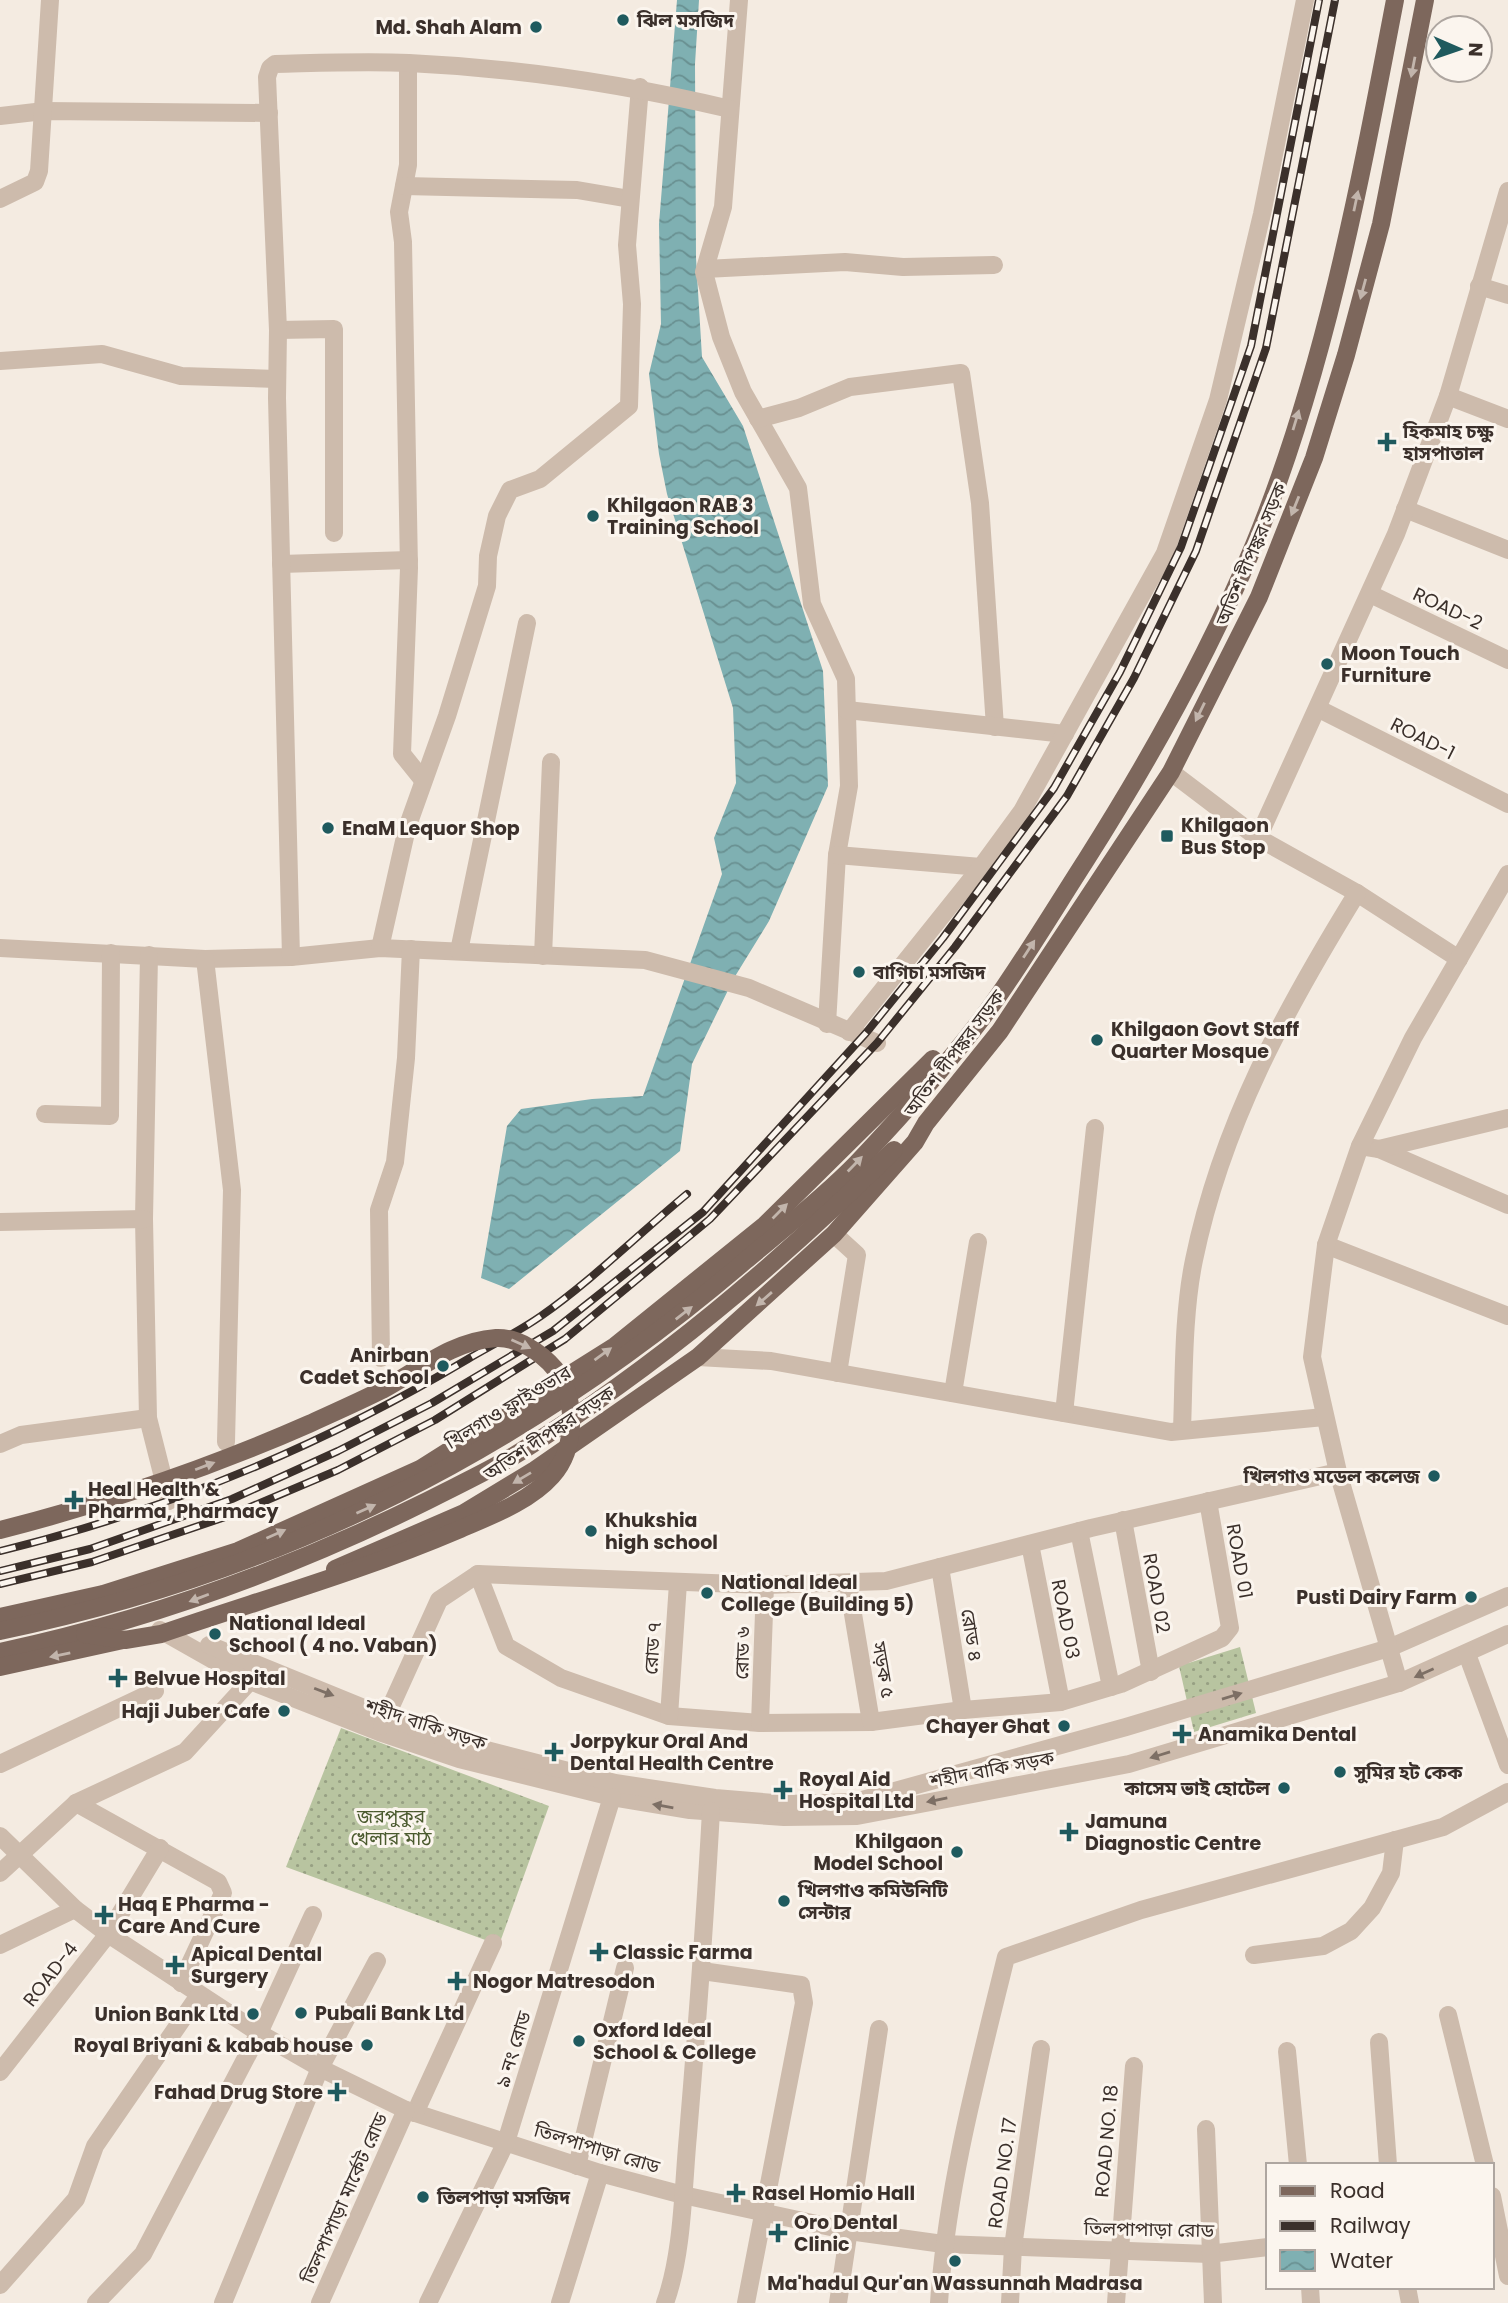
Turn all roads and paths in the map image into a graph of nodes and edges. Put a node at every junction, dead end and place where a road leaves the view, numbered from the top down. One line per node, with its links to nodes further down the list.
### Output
1 (50, 0): 9 (street)
2 (738, 0): 8 (street)
3 (1305, 0): 37 (street)
4 (1395, 0): 38 (main road, অতিশ দীপঙ্কর সড়ক, one-way to 4)
5 (1426, 0): 40 (main road, অতিশ দীপঙ্কর সড়ক, one-way to 40)
6 (408, 63): 7 (street); 10 (street); 12 (street)
7 (640, 88): 8 (street); 14 (street)
8 (730, 109): 17 (street)
9 (44, 111): 10 (street); 11 (street); 15 (street)
10 (269, 113): 20 (street)
11 (0, 116)
12 (404, 186): 14 (street); 29 (street)
13 (1508, 191): 18 (street)
14 (630, 199): 41 (street)
15 (0, 200)
16 (994, 265): 17 (street)
17 (705, 269): 24 (street)
18 (1479, 286): 19 (street); 23 (street)
19 (1508, 296)
20 (278, 330): 22 (street); 27 (street)
21 (0, 361): 22 (street)
22 (277, 379): 30 (street)
23 (1448, 396): 25 (street); 26 (street)
24 (758, 419): 35 (street); 36 (street)
25 (1508, 419)
26 (1405, 509): 28 (street); 31 (street)
27 (334, 533)
28 (1508, 550)
29 (409, 560): 30 (street); 41 (street)
30 (281, 564): 55 (street)
31 (1370, 594): 33 (street, ROAD-2); 34 (street)
32 (527, 623): 51 (street)
33 (1508, 660)
34 (1319, 709): 42 (street, ROAD-1); 43 (street)
35 (847, 710): 36 (street); 44 (street)
36 (995, 727): 37 (street)
37 (1065, 734): 45 (street)
38 (1150, 758): 40 (main road); 58 (main road, অতিশ দীপঙ্কর সড়ক, one-way to 38)
39 (551, 762): 54 (street)
40 (1171, 772): 43 (street); 65 (main road, অতিশ দীপঙ্কর সড়ক)
41 (423, 780): 49 (street)
42 (1508, 804)
43 (1258, 838): 47 (street)
44 (837, 855): 45 (street); 59 (street)
45 (981, 867): 60 (street)
46 (1508, 874): 57 (street)
47 (1357, 893): 57 (street); 83 (street)
48 (0, 948): 52 (street)
49 (380, 948): 50 (street); 55 (street)
50 (411, 949): 51 (street); 76 (street)
51 (459, 951): 54 (street)
52 (111, 953): 53 (street); 63 (street)
53 (149, 955): 56 (street); 70 (street)
54 (543, 956): 59 (street)
55 (291, 957): 56 (street)
56 (205, 959): 84 (street)
57 (1459, 959): 67 (street)
58 (1002, 991): 62 (main road, অতিশ দীপঙ্কর সড়ক); 99 (main road, one-way to 58)
59 (828, 1024): 60 (street)
60 (849, 1032): 61 (street)
61 (877, 1043)
62 (944, 1062): 101 (main road, খিলগাও ফ্লাইওভার, one-way to 62)
63 (45, 1114)
64 (1508, 1118): 68 (street)
65 (926, 1123): 72 (main road, অতিশ দীপঙ্কর সড়ক); 102 (main road, one-way to 102, bridge)
66 (1095, 1128): 80 (street)
67 (1360, 1146): 68 (street); 74 (street)
68 (1379, 1149): 69 (street)
69 (1508, 1205)
70 (144, 1219): 71 (street); 82 (street)
71 (0, 1222)
72 (834, 1234): 77 (main road, অতিশ দীপঙ্কর সড়ক, one-way to 77); 78 (street)
73 (978, 1242): 79 (street)
74 (1326, 1245): 75 (street); 81 (street)
75 (1508, 1316)
76 (381, 1357)
77 (698, 1357): 78 (street); 100 (main road, অতিশ দীপঙ্কর সড়ক, one-way to 100)
78 (838, 1373): 79 (street)
79 (953, 1394): 80 (street)
80 (1063, 1413): 83 (street)
81 (1324, 1417): 83 (street); 86 (street)
82 (148, 1418): 85 (street); 87 (street)
83 (1182, 1430)
84 (226, 1442)
85 (0, 1444)
86 (1338, 1472): 88 (street); 104 (street)
87 (169, 1500)
88 (1209, 1501): 89 (street); 108 (street, ROAD 01)
89 (1123, 1520): 91 (street); 108 (street, ROAD 02)
90 (0, 1530): 102 (main road, one-way to 102, bridge)
91 (1079, 1531): 92 (street); 111 (street)
92 (1030, 1544): 93 (street); 113 (street, ROAD 03)
93 (940, 1567): 96 (street); 114 (street, রোড ৪)
94 (478, 1574): 95 (street); 115 (street); 118 (street)
95 (678, 1583): 97 (street); 115 (street, রোড ৭)
96 (848, 1584): 97 (street); 116 (street, সড়ক ৫)
97 (765, 1585): 117 (street, রোড ৬)
98 (1508, 1596): 104 (street, শহীদ বাকি সড়ক)
99 (0, 1617)
100 (166, 1628): 107 (main road, অতিশ দীপঙ্কর সড়ক, one-way to 107); 109 (street, শহীদ বাকি সড়ক); 118 (street, শহীদ বাকি সড়ক, one-way to 118)
101 (0, 1631)
102 (85, 1634): 105 (main road)
103 (1508, 1634): 106 (street, শহীদ বাকি সড়ক)
104 (1389, 1648): 110 (street); 118 (street, শহীদ বাকি সড়ক, one-way to 104)
105 (0, 1652)
106 (1467, 1654): 110 (street, শহীদ বাকি সড়ক, one-way to 110); 120 (street)
107 (0, 1667)
108 (1151, 1672): 111 (street)
109 (250, 1681): 118 (street, শহীদ বাকি সড়ক); 123 (street)
110 (1399, 1683): 124 (street, শহীদ বাকি সড়ক, one-way to 124)
111 (1111, 1687): 113 (street)
112 (155, 1691): 119 (street)
113 (1061, 1702): 114 (street)
114 (963, 1710): 116 (street)
115 (669, 1716): 117 (street)
116 (871, 1722): 117 (street)
117 (760, 1723)
118 (383, 1724): 122 (street, শহীদ বাকি সড়ক)
119 (0, 1764)
120 (1508, 1765)
121 (1508, 1792): 126 (street)
122 (612, 1797): 124 (street, শহীদ বাকি সড়ক, one-way to 122); 152 (street, ৯ নং রোড)
123 (76, 1803): 127 (street); 128 (street)
124 (711, 1811): 138 (street)
125 (0, 1836): 128 (street, তিলপাপাড়া রোড)
126 (1395, 1840): 135 (street); 162 (street)
127 (160, 1849): 132 (street, ROAD-4); 139 (street)
128 (17, 1854): 129 (street); 130 (street, তিলপাপাড়া রোড)
129 (0, 1873)
130 (75, 1909): 132 (street, তিলপাপাড়া রোড); 134 (street)
131 (313, 1915): 143 (street)
132 (108, 1934): 139 (street, তিলপাপাড়া রোড); 149 (street, ROAD-4)
133 (493, 1943): 150 (street, তিলপাপাড়া মার্কেট রোড)
134 (0, 1945)
135 (1254, 1955)
136 (377, 1961): 148 (street)
137 (625, 1969): 156 (street)
138 (702, 1971): 158 (street); 159 (street)
139 (181, 1983): 140 (street, তিলপাপাড়া রোড)
140 (199, 1994): 143 (street, তিলপাপাড়া রোড); 168 (street)
141 (1448, 2015): 155 (street)
142 (879, 2029): 161 (street)
143 (259, 2033): 148 (street, তিলপাপাড়া রোড); 169 (street)
144 (1379, 2042): 154 (street)
145 (1041, 2049): 163 (street, ROAD NO. 17)
146 (1287, 2050): 153 (street)
147 (1133, 2066): 165 (street, ROAD NO. 18)
148 (320, 2068): 150 (street, তিলপাপাড়া রোড); 170 (street)
149 (0, 2072)
150 (410, 2112): 152 (street, তিলপাপাড়া রোড); 171 (street, তিলপাপাড়া মার্কেট রোড)
151 (1206, 2129): 166 (street)
152 (506, 2142): 156 (street, তিলপাপাড়া রোড); 172 (street, ৯ নং রোড)
153 (1298, 2163)
154 (1388, 2163)
155 (1485, 2163)
156 (577, 2166): 157 (street, তিলপাপাড়া রোড)
157 (600, 2173): 158 (street, তিলপাপাড়া রোড); 173 (street)
158 (683, 2196): 159 (street, তিলপাপাড়া রোড); 174 (street)
159 (762, 2213): 161 (street, তিলপাপাড়া রোড); 175 (street)
160 (1499, 2216): 167 (street)
161 (849, 2231): 162 (street, তিলপাপাড়া রোড); 176 (street)
162 (943, 2244): 163 (street, তিলপাপাড়া রোড); 177 (street)
163 (1013, 2247): 165 (street, তিলপাপাড়া রোড); 178 (street, ROAD NO. 17)
164 (1266, 2247): 166 (street, তিলপাপাড়া রোড)
165 (1118, 2250): 166 (street, তিলপাপাড়া রোড); 179 (street, ROAD NO. 18)
166 (1209, 2253): 180 (street)
167 (1508, 2276)
168 (0, 2285)
169 (96, 2303)
170 (223, 2303)
171 (320, 2303)
172 (428, 2303)
173 (560, 2303)
174 (665, 2303)
175 (746, 2303)
176 (838, 2303)
177 (939, 2303)
178 (1010, 2303)
179 (1116, 2303)
180 (1213, 2303)

